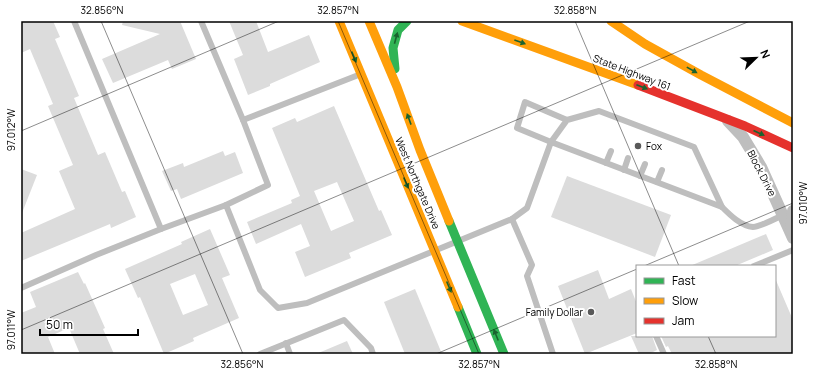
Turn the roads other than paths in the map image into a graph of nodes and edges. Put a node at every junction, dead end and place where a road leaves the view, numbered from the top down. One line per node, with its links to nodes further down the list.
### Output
1 (74, 21): 30 (lane)
2 (200, 21): 11 (lane)
3 (339, 21): 8 (main road, West Northgate Drive, one-way to 8)
4 (369, 21): 9 (main road, West Northgate Drive)
5 (407, 21): 9 (main road, one-way to 5)
6 (462, 21): 10 (main road, State Highway 161, one-way to 10)
7 (611, 21): 14 (main road, one-way to 14)
8 (361, 74): 11 (lane); 34 (main road, West Northgate Drive, one-way to 34)
9 (397, 87): 32 (main road, West Northgate Drive, one-way to 9)
10 (726, 119): 17 (main road, State Highway 161, one-way to 17); 28 (street, Block Drive)
11 (244, 120): 26 (lane)
12 (567, 120): 13 (lane); 16 (lane); 16 (lane)
13 (622, 120): 15 (lane); 27 (lane)
14 (793, 123)
15 (620, 126)
16 (551, 142): 20 (lane); 29 (lane)
17 (793, 148)
18 (611, 151): 20 (lane)
19 (628, 158): 22 (lane)
20 (606, 163): 22 (lane)
21 (645, 164): 24 (lane)
22 (624, 170): 24 (lane)
23 (662, 170): 25 (lane)
24 (640, 176): 25 (lane)
25 (658, 182): 27 (lane)
26 (226, 205): 30 (lane); 34 (lane)
27 (722, 207): 28 (lane)
28 (788, 213): 31 (street, Block Drive)
29 (512, 219): 32 (lane); 44 (lane)
30 (161, 229): 36 (lane)
31 (792, 235)
32 (458, 241): 34 (lane); 43 (main road, West Northgate Drive, one-way to 32)
33 (793, 250): 35 (lane)
34 (434, 251): 42 (main road, West Northgate Drive, one-way to 42)
35 (756, 265)
36 (21, 288)
37 (656, 337): 45 (lane)
38 (286, 343): 39 (lane); 40 (lane); 41 (lane)
39 (260, 354)
40 (290, 354)
41 (373, 354)
42 (477, 354)
43 (504, 354)
44 (553, 354)
45 (664, 354)

